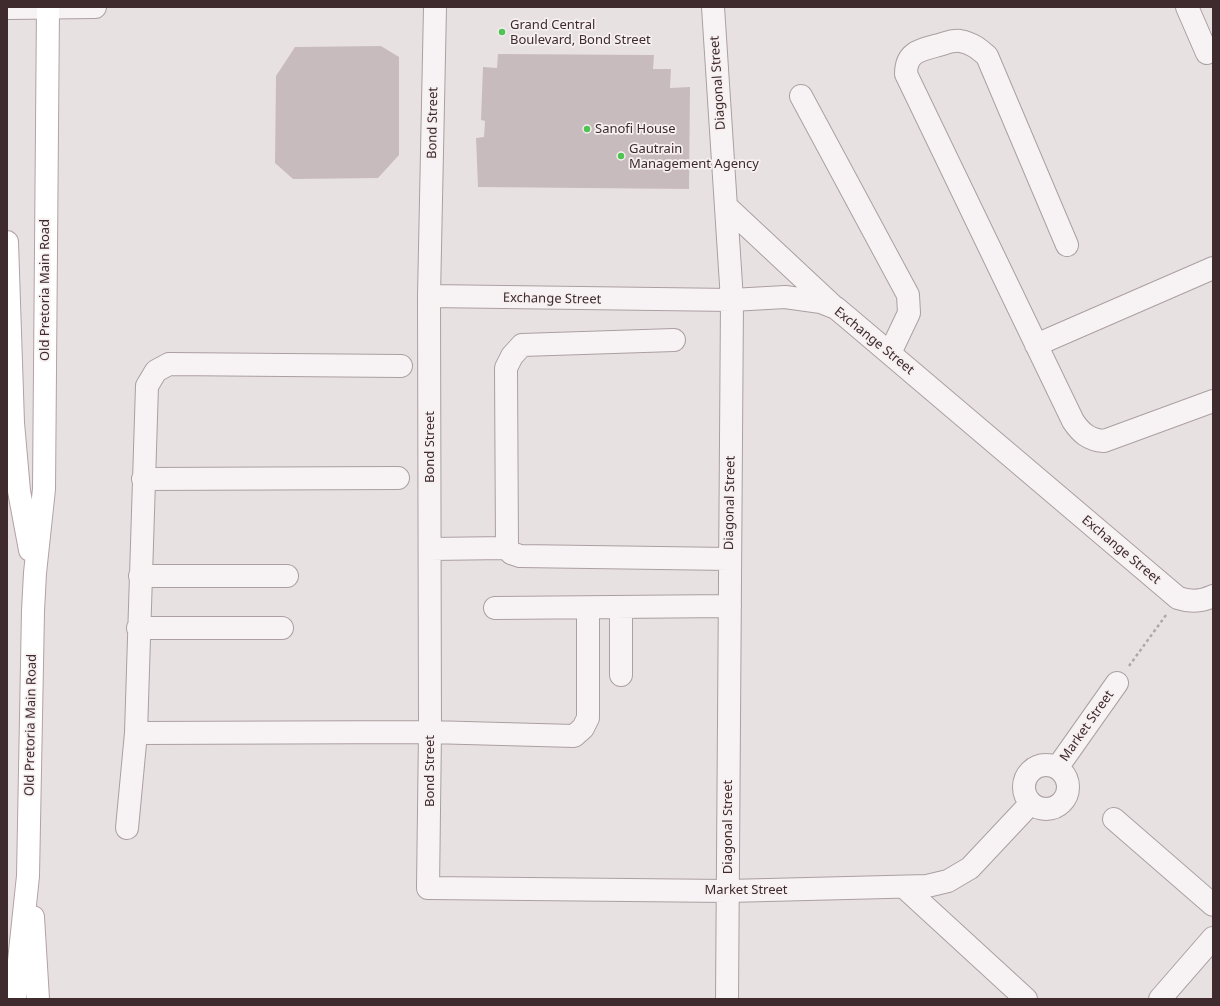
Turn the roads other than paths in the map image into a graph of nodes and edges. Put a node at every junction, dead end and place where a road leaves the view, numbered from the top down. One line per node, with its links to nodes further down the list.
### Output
1 (95, 7): 6 (street)
2 (435, 7): 13 (street, Bond Street)
3 (714, 7): 9 (street, Diagonal Street)
4 (1187, 7): 7 (street)
5 (7, 8): 6 (street)
6 (48, 8): 26 (main road, Old Pretoria Main Road)
7 (1208, 53)
8 (801, 96): 18 (street)
9 (726, 206): 14 (street, Diagonal Street); 15 (street)
10 (7, 242): 26 (main road, Old Pretoria Main Road)
11 (1067, 245): 17 (street)
12 (1213, 268): 17 (street)
13 (429, 296): 14 (street, Exchange Street); 24 (street, Bond Street)
14 (732, 300): 15 (street, Exchange Street); 25 (street, Diagonal Street)
15 (836, 308): 18 (street, Exchange Street)
16 (674, 340): 23 (street)
17 (1036, 345): 20 (street)
18 (890, 353): 29 (street, Exchange Street)
19 (401, 366): 22 (street)
20 (1213, 401)
21 (398, 478): 22 (street)
22 (143, 479): 27 (street)
23 (507, 548): 24 (street); 25 (street)
24 (430, 549): 38 (street, Bond Street)
25 (729, 559): 30 (street, Diagonal Street)
26 (35, 573): 44 (main road, Old Pretoria Main Road)
27 (140, 576): 28 (street); 34 (street)
28 (287, 576)
29 (1213, 596)
30 (730, 606): 33 (street); 47 (street, Diagonal Street)
31 (495, 608): 32 (street)
32 (588, 608): 33 (street); 38 (street)
33 (621, 608): 36 (street)
34 (138, 628): 35 (street); 39 (street)
35 (282, 628)
36 (622, 675)
37 (1117, 683): 40 (street, Market Street)
38 (430, 732): 39 (street); 45 (street, Bond Street)
39 (136, 733): 43 (street)
40 (1057, 768): 41 (street); 41 (street)
41 (1031, 803): 46 (street, Market Street)
42 (1114, 819): 48 (street)
43 (127, 828)
44 (28, 876): 50 (main road, Old Pretoria Main Road); 51 (main road, Old Pretoria Main Road)
45 (428, 888): 47 (street, Market Street)
46 (904, 888): 47 (street, Market Street); 53 (street)
47 (728, 891): 52 (street, Diagonal Street)
48 (1213, 905)
49 (1213, 938): 54 (street)
50 (15, 999)
51 (38, 999)
52 (727, 999)
53 (1026, 999)
54 (1160, 999)

